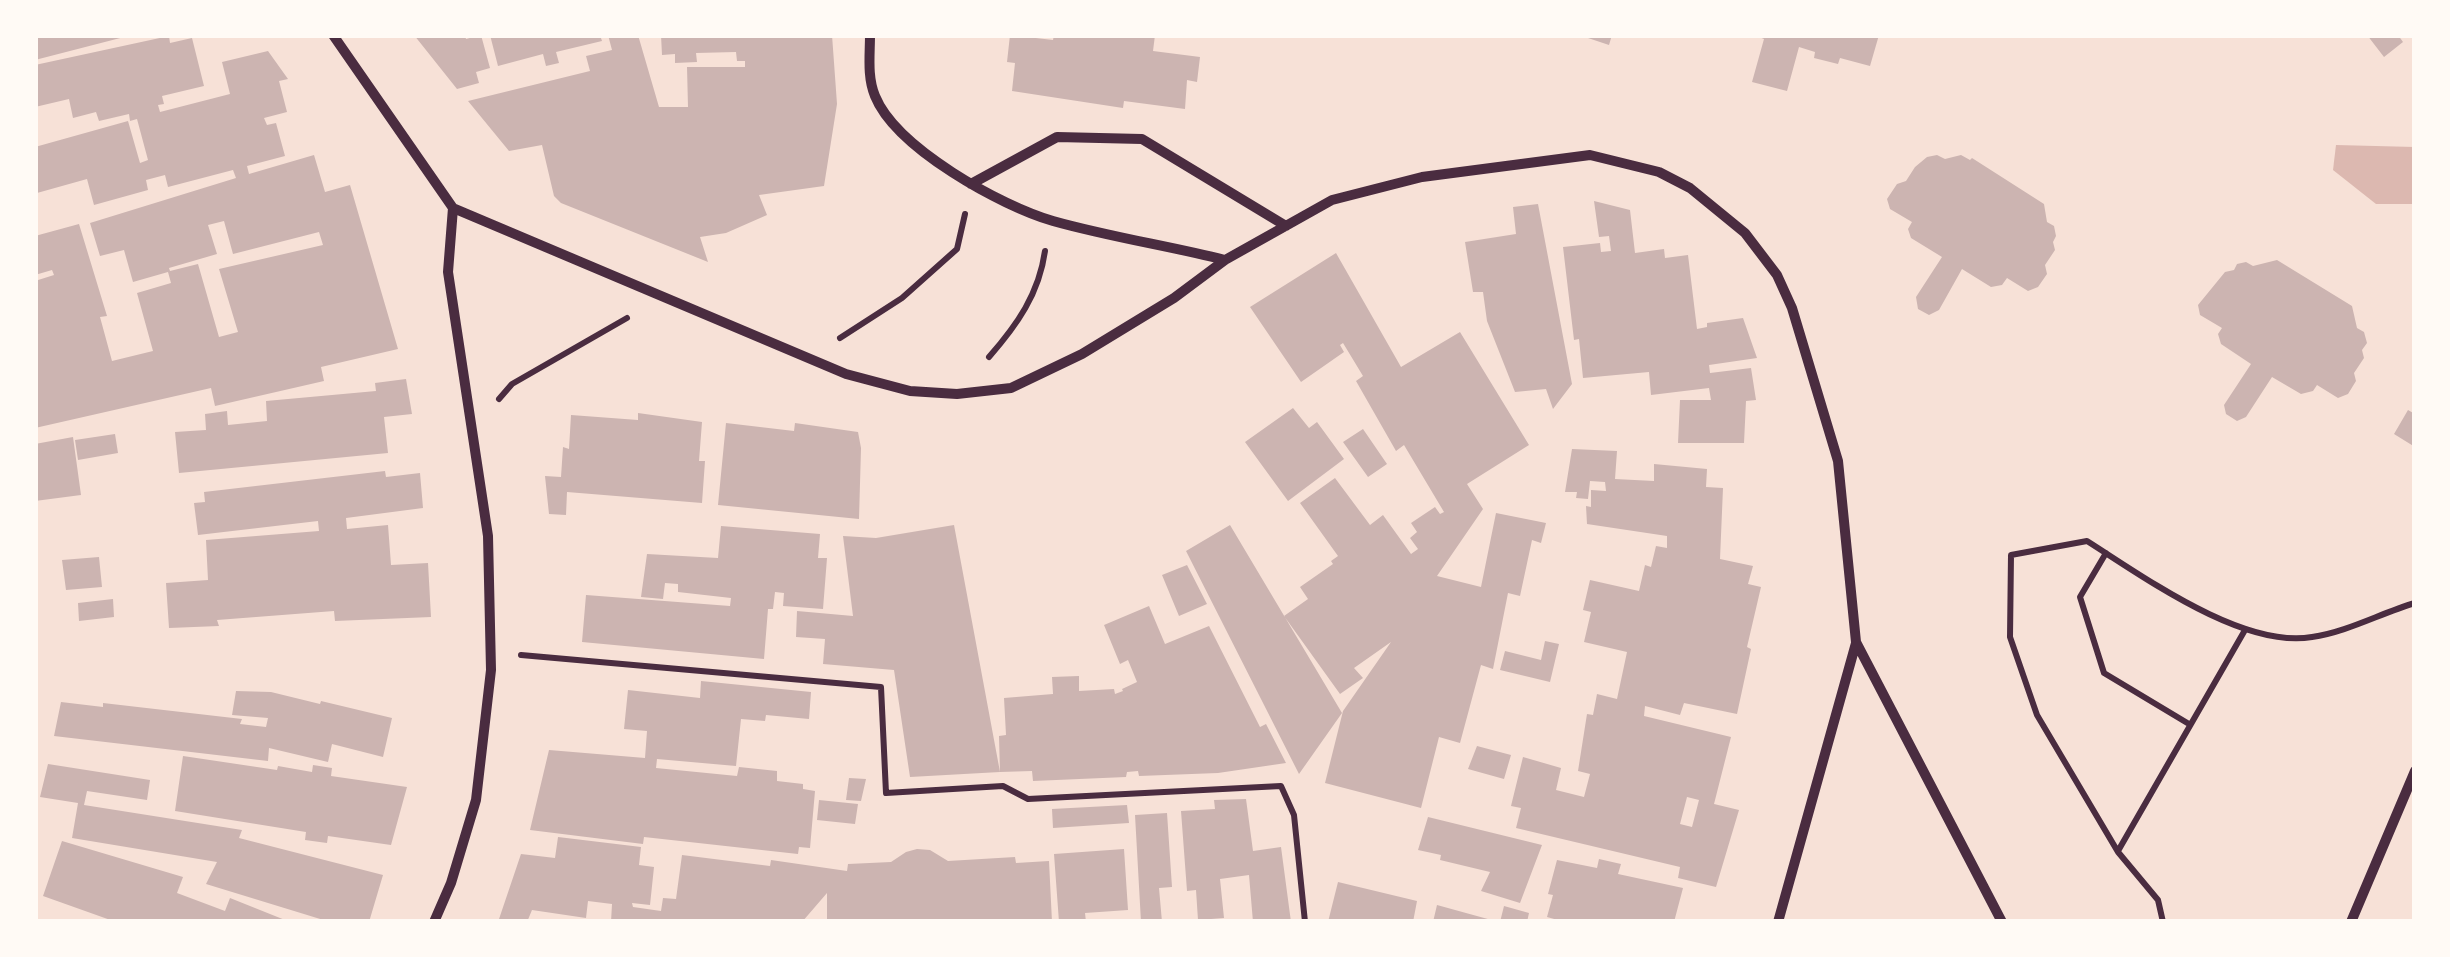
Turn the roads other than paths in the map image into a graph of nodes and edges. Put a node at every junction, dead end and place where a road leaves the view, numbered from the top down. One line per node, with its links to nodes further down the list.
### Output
1 (332, 35): 4 (street)
2 (870, 35): 3 (street)
3 (971, 184): 5 (street); 6 (street)
4 (452, 208): 6 (street); 9 (street)
5 (1286, 226): 6 (street); 7 (street)
6 (1226, 260)
7 (1856, 642): 10 (street); 11 (street)
8 (2415, 771): 12 (street)
9 (434, 922)
10 (1778, 922)
11 (2002, 922)
12 (2351, 922)

